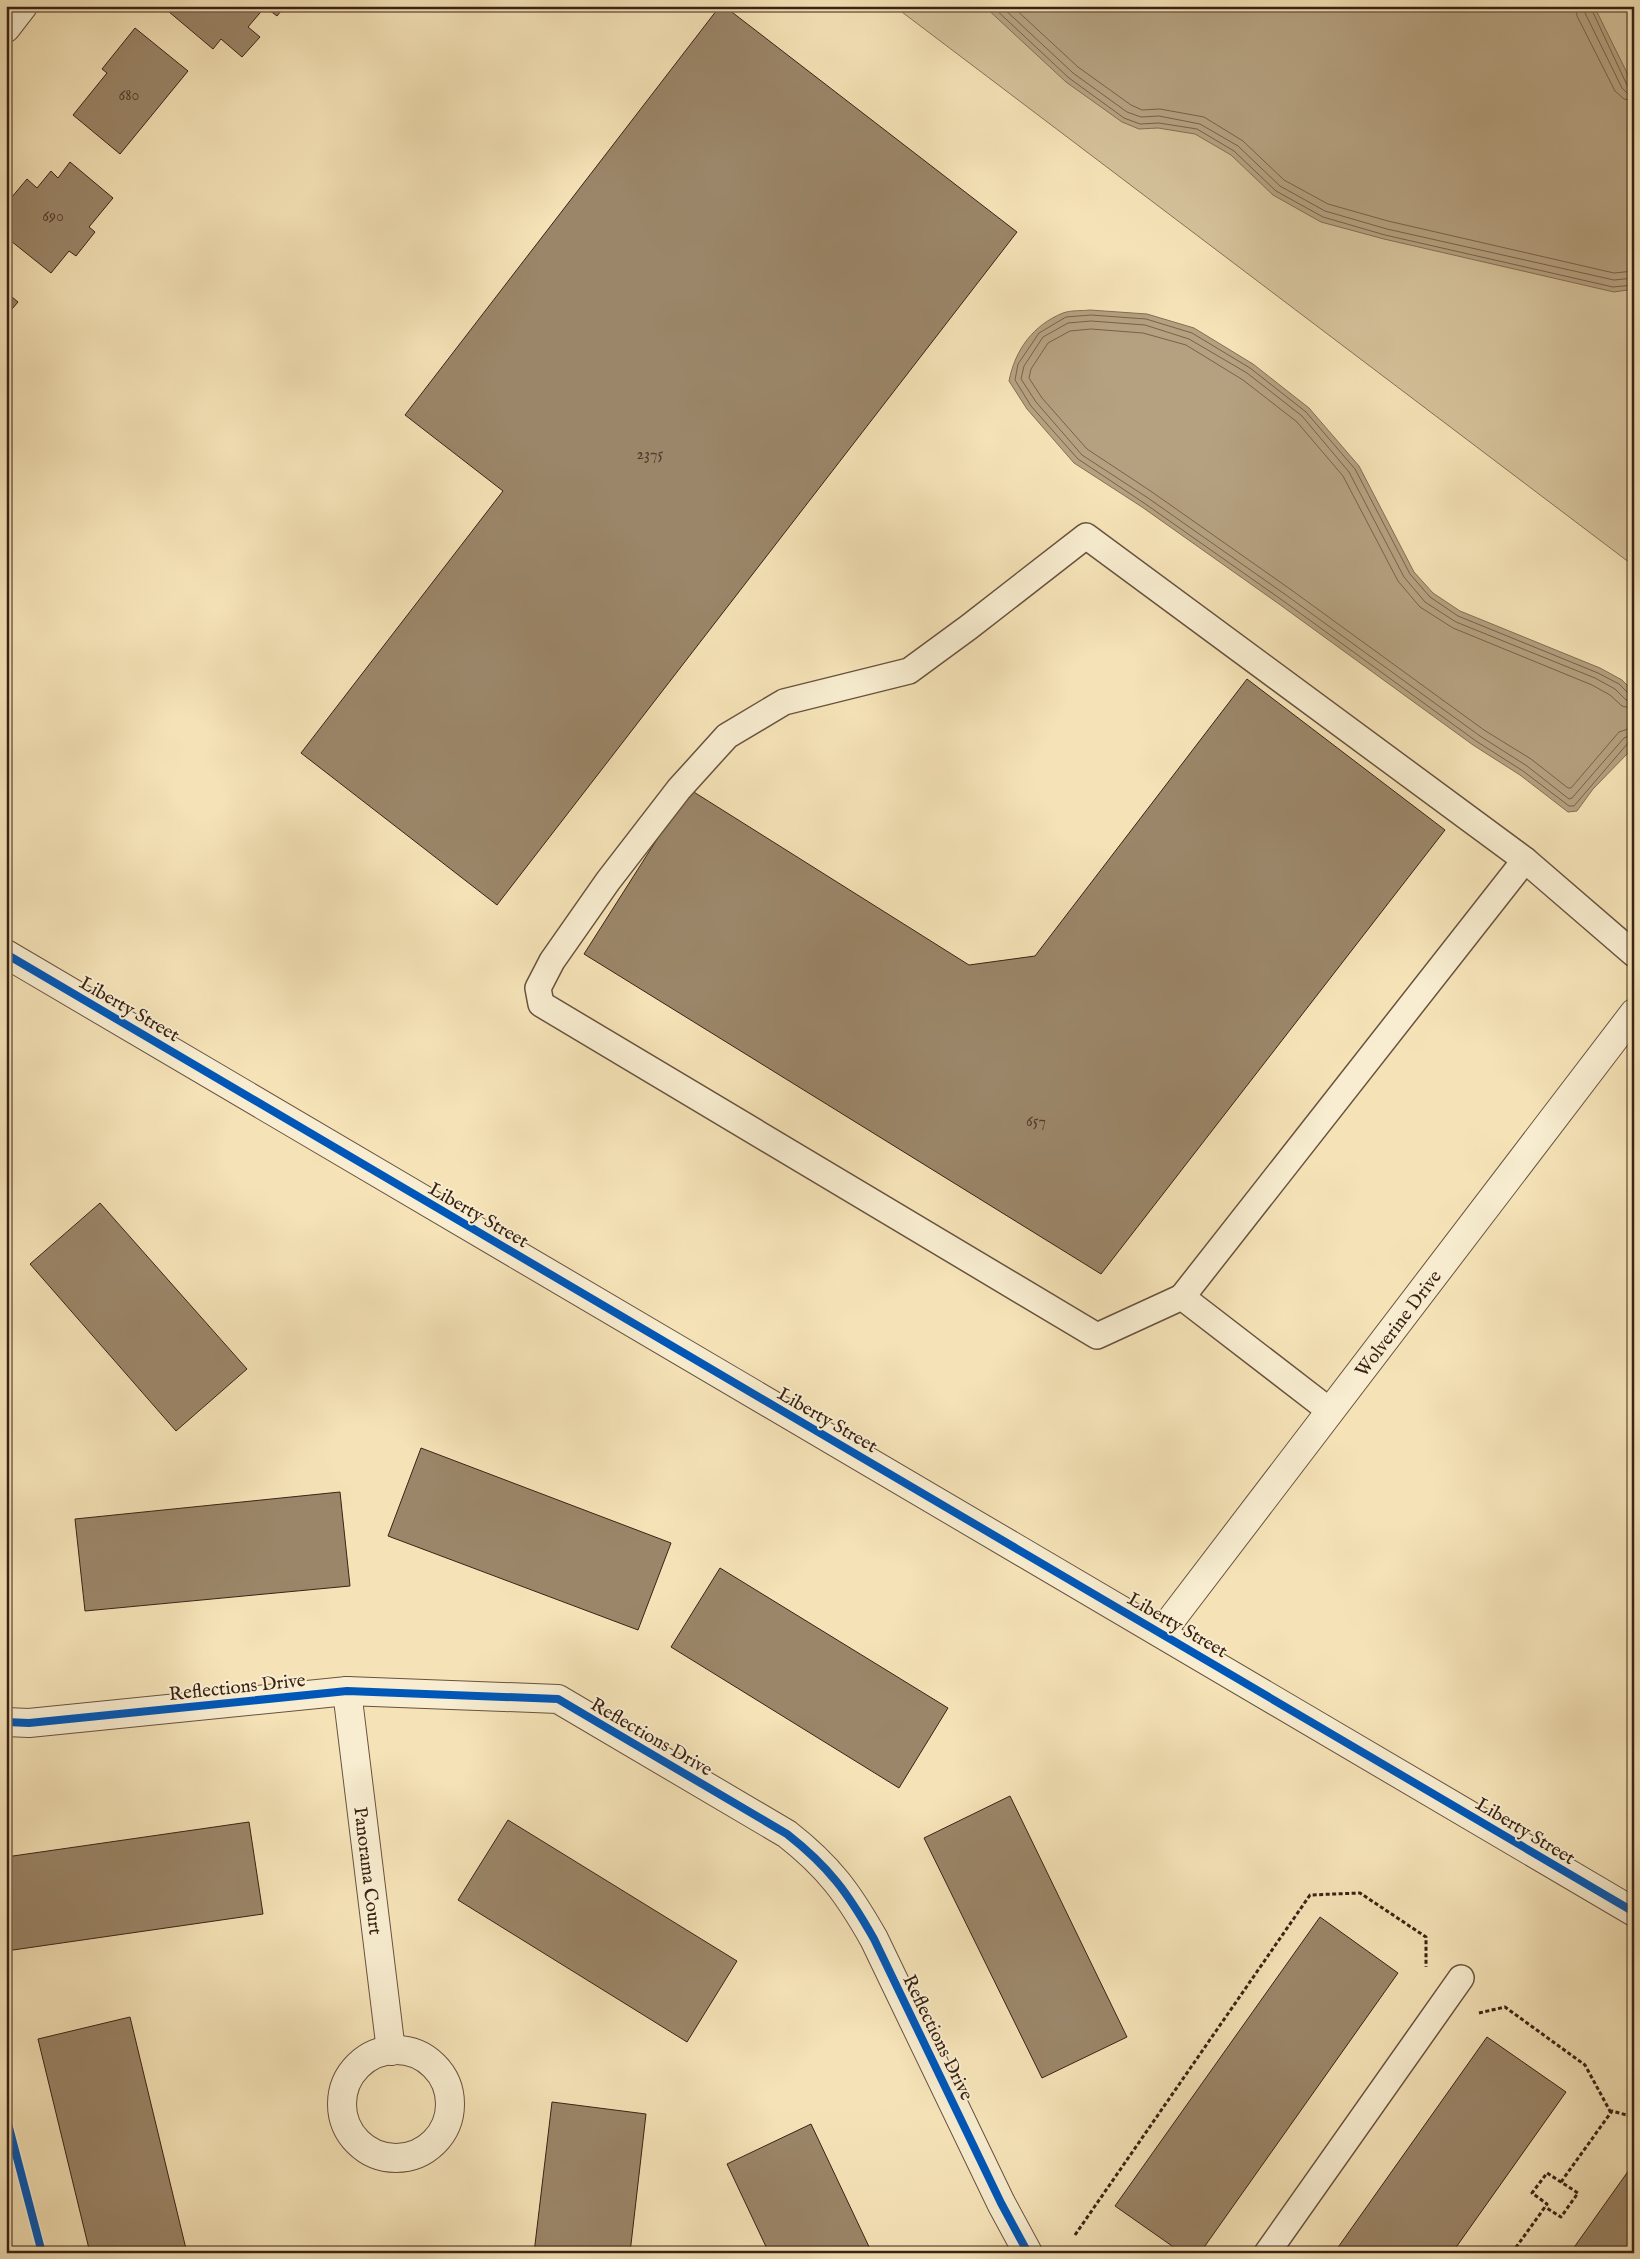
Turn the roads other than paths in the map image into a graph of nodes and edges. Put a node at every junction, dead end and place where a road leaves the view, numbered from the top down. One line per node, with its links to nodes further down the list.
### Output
1 (23, 6): 2 (street)
2 (6, 28)
3 (1525, 860): 5 (lane); 7 (lane); 7 (lane)
4 (6, 954): 9 (street, Liberty Street)
5 (1634, 954)
6 (1634, 1013): 8 (street, Wolverine Drive)
7 (1182, 1297): 8 (lane)
8 (1330, 1411): 9 (street, Wolverine Drive)
9 (1161, 1633): 12 (street, Liberty Street)
10 (347, 1691): 11 (street, Reflections Drive); 14 (street, Panorama Court); 15 (street, Reflections Drive)
11 (6, 1722)
12 (1634, 1912)
13 (1461, 1978): 16 (lane)
14 (391, 2051)
15 (1028, 2253)
16 (1267, 2253)

